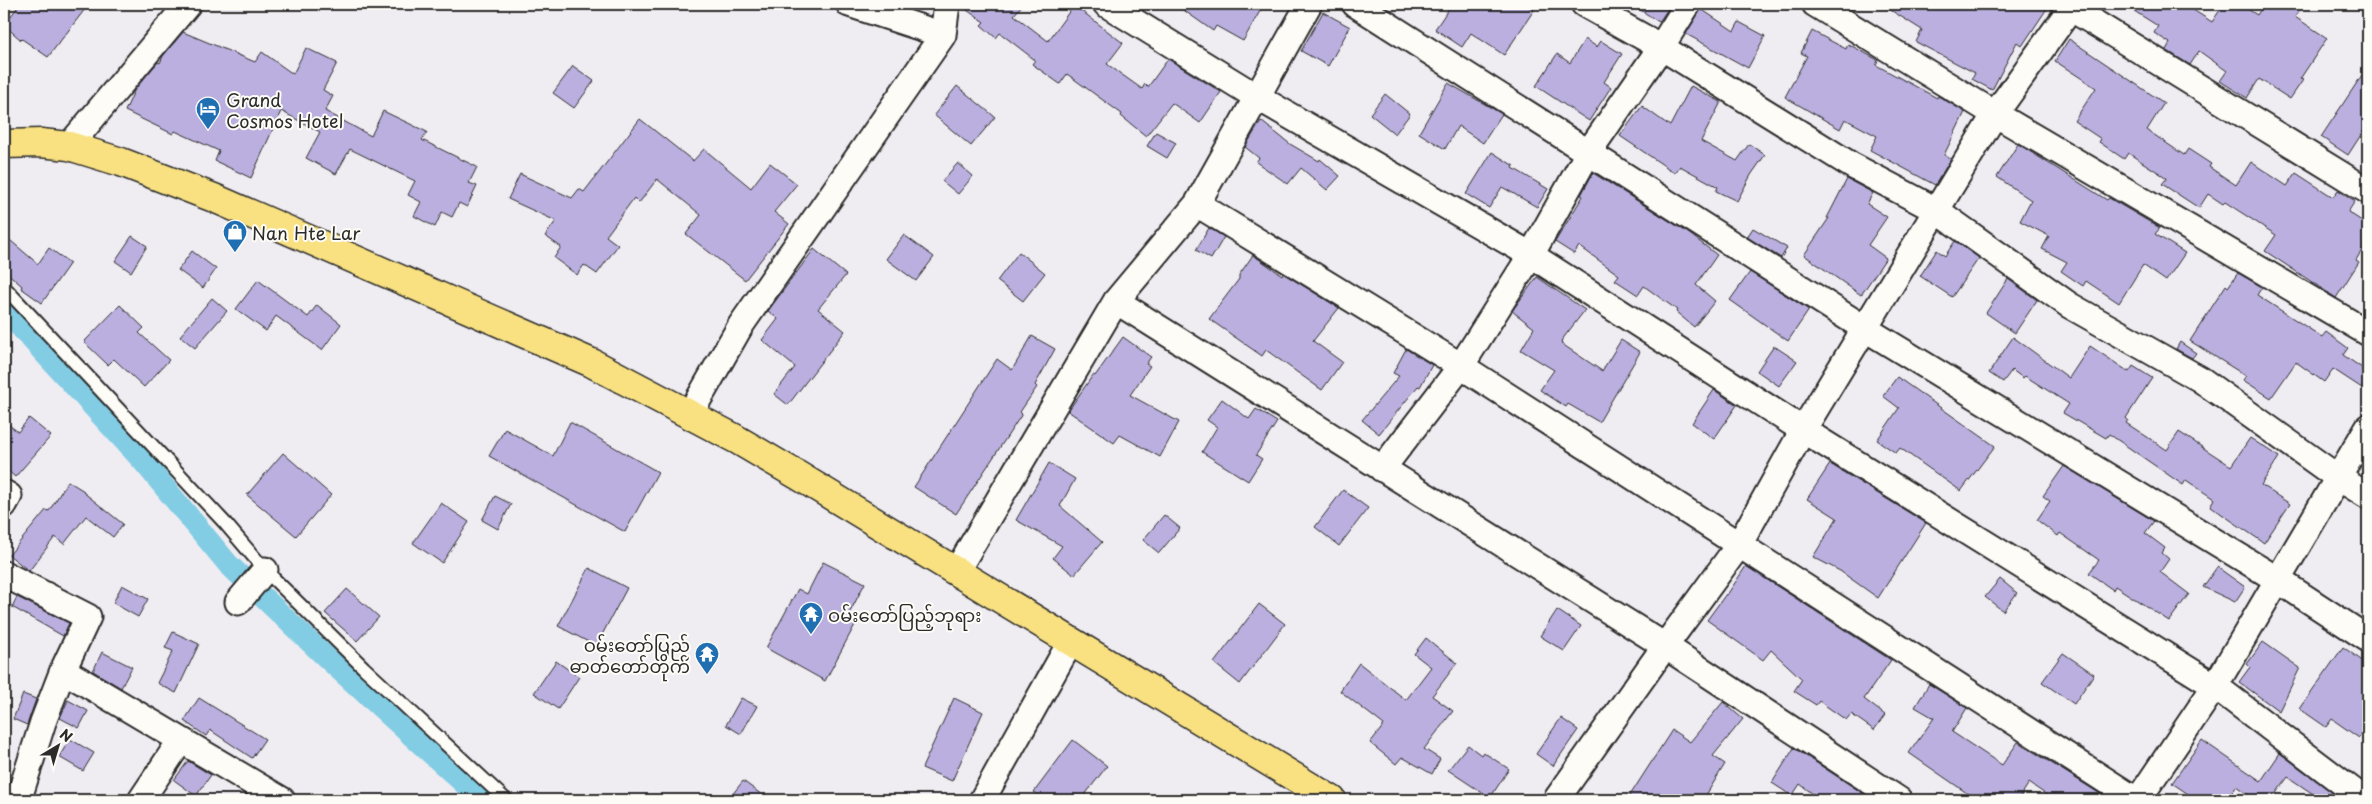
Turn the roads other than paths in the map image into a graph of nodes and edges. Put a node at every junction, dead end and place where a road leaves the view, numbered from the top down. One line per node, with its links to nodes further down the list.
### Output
1 (188, 4): 16 (street)
2 (849, 4): 11 (street)
3 (947, 4): 11 (street)
4 (1106, 4): 13 (street)
5 (1309, 4): 13 (street)
6 (1355, 4): 17 (street)
7 (1584, 4): 12 (street)
8 (1688, 4): 12 (street)
9 (1815, 4): 14 (street)
10 (2068, 6): 14 (street); 18 (street)
11 (943, 35): 27 (street)
12 (1661, 48): 17 (street); 20 (street)
13 (1257, 97): 19 (street); 21 (street)
14 (1995, 114): 20 (street); 25 (street)
15 (4, 144): 16 (highway)
16 (69, 146): 27 (highway)
17 (1588, 153): 21 (street); 24 (street)
18 (2368, 191)
19 (1197, 204): 23 (street); 26 (street)
20 (1936, 210): 24 (street); 31 (street)
21 (1532, 255): 26 (street); 29 (street)
22 (4, 286): 36 (lane)
23 (1116, 301): 30 (street); 37 (street)
24 (1864, 328): 29 (street); 39 (street)
25 (2368, 333)
26 (1461, 366): 30 (street); 35 (street)
27 (690, 414): 37 (highway)
28 (2368, 427): 31 (street)
29 (1803, 430): 35 (street); 45 (street)
30 (1382, 468): 43 (street)
31 (2337, 477): 33 (street); 39 (street)
32 (4, 493): 34 (street)
33 (2368, 496)
34 (4, 505)
35 (1740, 545): 43 (street); 55 (street)
36 (265, 570): 40 (street); 50 (lane)
37 (956, 572): 42 (highway)
38 (4, 574): 44 (street)
39 (2278, 580): 41 (street); 45 (street)
40 (238, 602)
41 (2368, 639)
42 (1071, 641): 51 (street); 52 (highway)
43 (1665, 646): 53 (street); 54 (street)
44 (63, 670): 46 (street); 47 (street)
45 (2215, 686): 55 (street); 56 (street)
46 (181, 740): 48 (street); 49 (street)
47 (18, 798)
48 (141, 800)
49 (282, 800)
50 (506, 800)
51 (982, 800)
52 (1332, 800)
53 (1556, 800)
54 (1899, 800)
55 (2137, 800)
56 (2365, 800)

